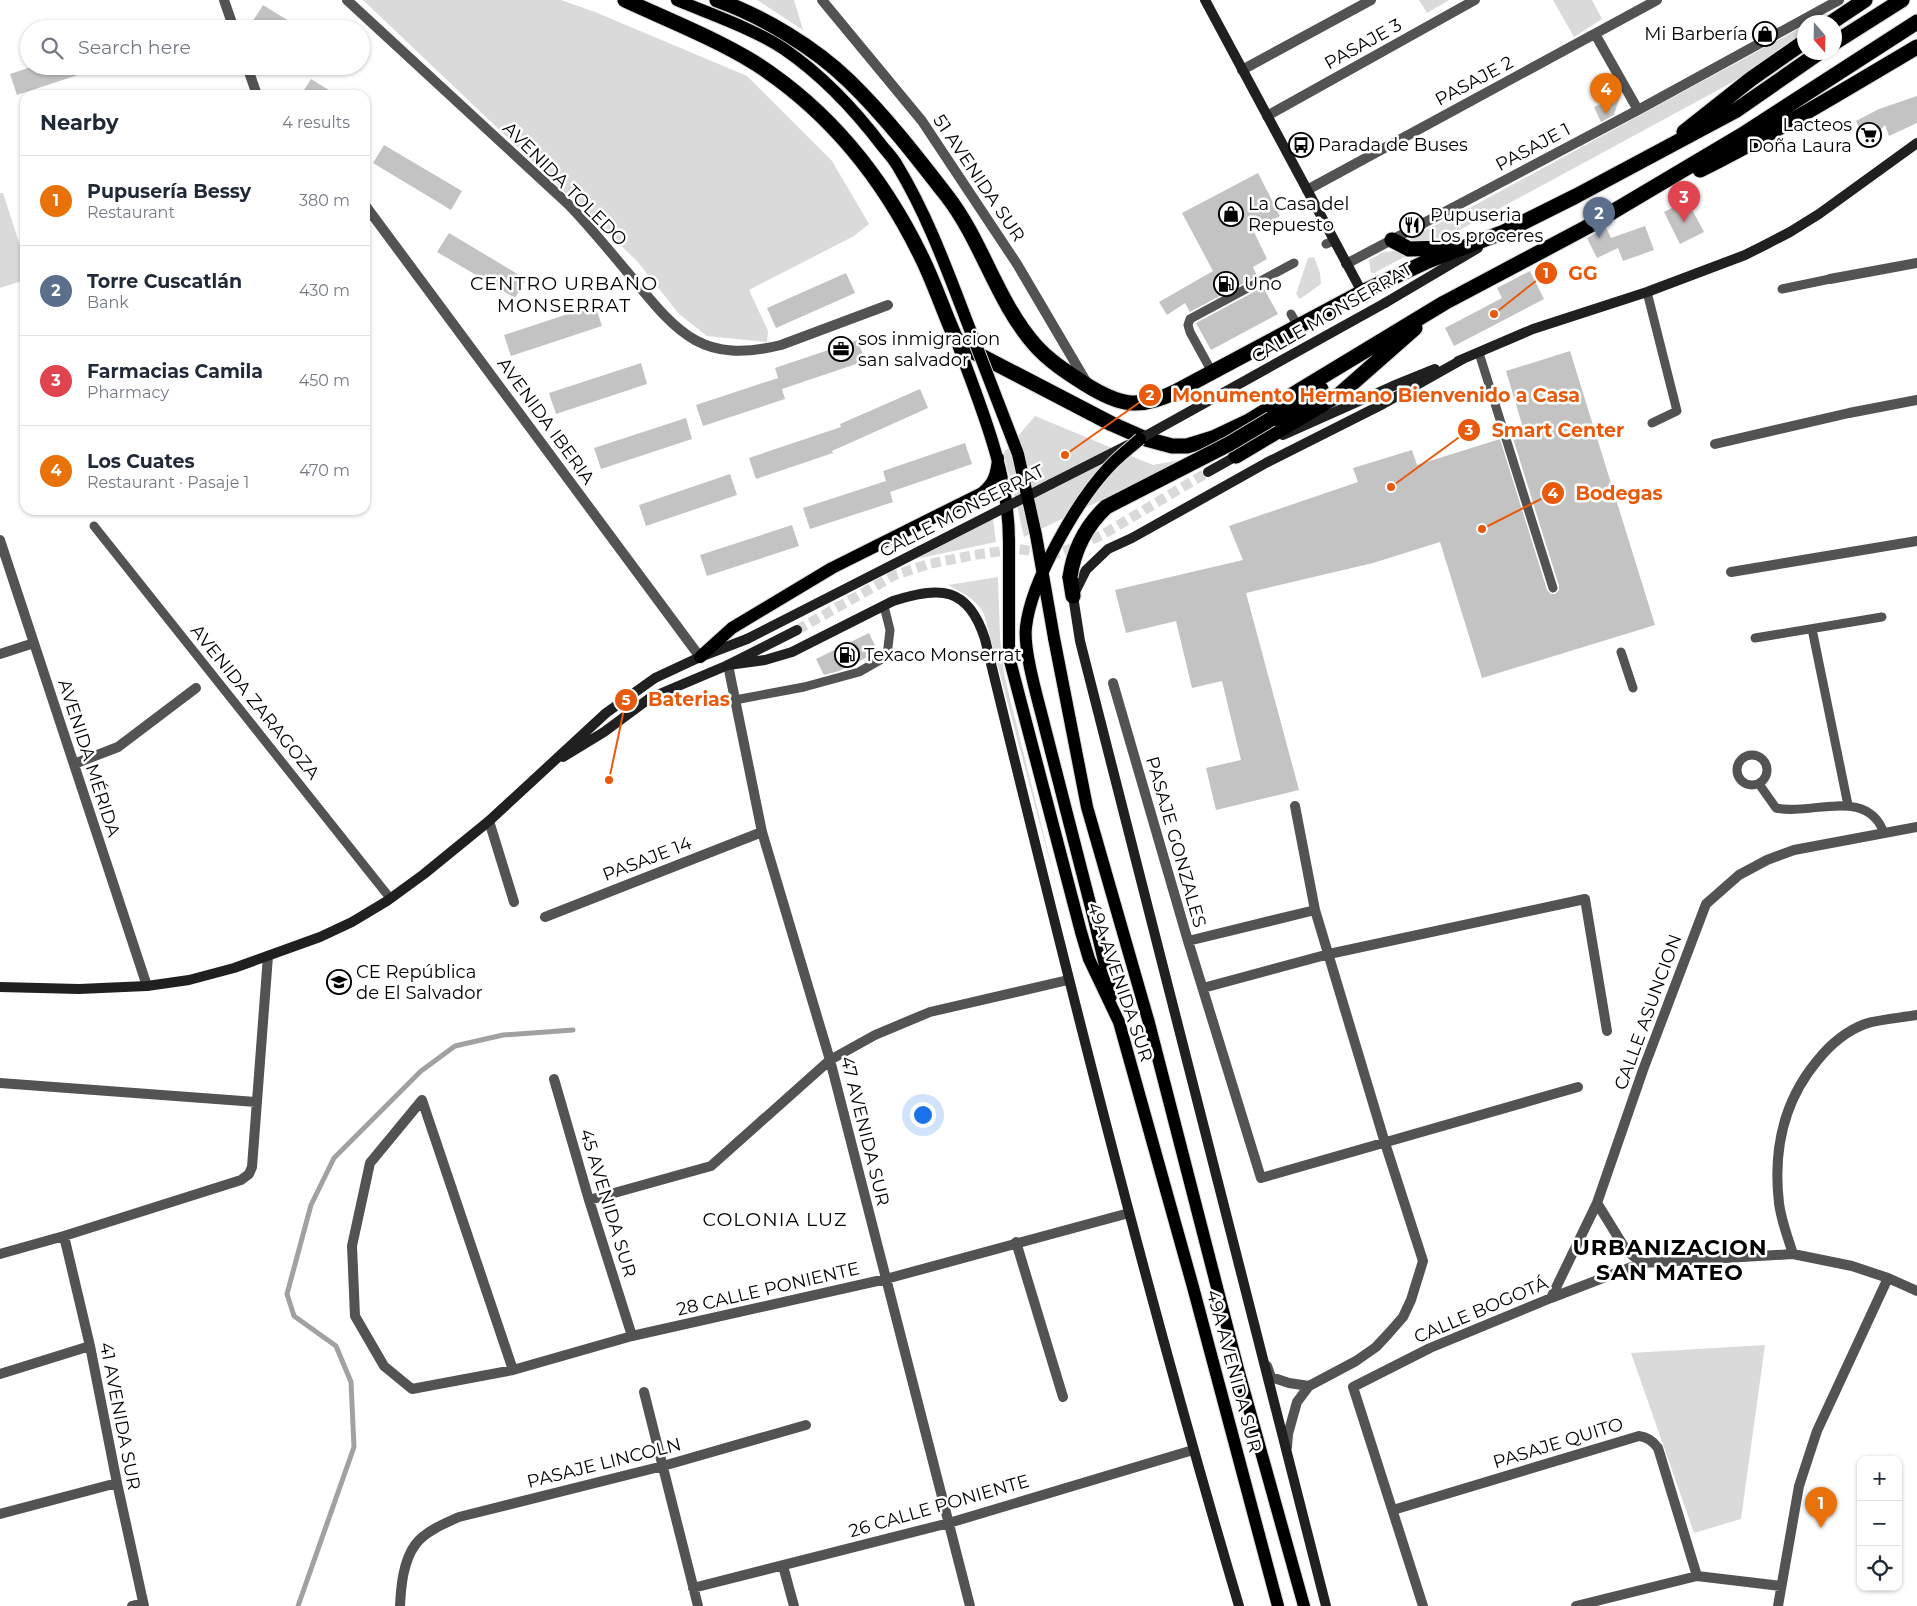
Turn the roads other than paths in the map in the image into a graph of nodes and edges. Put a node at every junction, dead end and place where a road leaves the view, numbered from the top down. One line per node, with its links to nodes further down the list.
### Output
1 (224, 0): 15 (street)
2 (347, 0): 16 (street, AVENIDA TOLEDO)
3 (625, 0): 47 (highway)
4 (677, 0): 149 (main road, 49A AVENIDA SUR, bridge)
5 (717, 0): 52 (highway)
6 (822, 0): 52 (street, 51 AVENIDA SUR)
7 (1205, 0): 24 (street)
8 (1371, 0): 24 (street)
9 (1475, 0): 28 (street, PASAJE 3)
10 (1657, 0): 19 (street, PASAJE 2)
11 (1839, 0): 27 (street, PASAJE 1)
12 (1865, 0): 14 (highway)
13 (1902, 0): 20 (highway)
14 (1842, 15)
15 (231, 20)
16 (369, 20)
17 (370, 21): 46 (street, AVENIDA TOLEDO)
18 (1917, 22): 35 (highway)
19 (1595, 34): 27 (street); 31 (street, PASAJE 2)
20 (1842, 38)
21 (1797, 47): 30 (highway)
22 (1917, 47): 35 (highway)
23 (1808, 60): 30 (highway)
24 (1242, 70): 28 (street)
25 (250, 75): 26 (street)
26 (255, 90)
27 (1638, 110): 37 (street, PASAJE 1)
28 (1267, 116): 31 (street)
29 (1917, 143): 44 (street)
30 (1664, 149): 36 (highway)
31 (1307, 190): 40 (street)
32 (370, 212): 34 (street, AVENIDA IBERIA)
33 (370, 220): 34 (street)
34 (378, 222): 74 (street, AVENIDA IBERIA)
35 (1587, 227): 45 (highway)
36 (1504, 232): 37 (highway); 43 (highway); 55 (street, CALLE MONSERRAT, bridge)
37 (1392, 240): 40 (street, PASAJE 1)
38 (1294, 263): 51 (lane)
39 (1917, 263): 41 (street)
40 (1346, 264): 43 (street)
41 (1830, 279): 42 (lane)
42 (1782, 289)
43 (1362, 292): 51 (highway)
44 (1646, 292): 49 (street); 54 (lane)
45 (1444, 303): 48 (highway); 57 (highway)
46 (888, 305)
47 (955, 337): 48 (highway); 58 (main road, 49A AVENIDA SUR)
48 (1361, 352): 65 (highway, bridge)
49 (1479, 353): 50 (street); 64 (lane)
50 (1463, 359): 57 (street); 65 (street)
51 (1212, 372): 52 (highway)
52 (1090, 387)
53 (1917, 400): 56 (street)
54 (1652, 423)
55 (1140, 439): 74 (street, CALLE MONSERRAT, bridge); 101 (main road, bridge)
56 (1715, 444)
57 (1236, 456): 59 (street)
58 (998, 458): 74 (main road); 101 (main road, 49A AVENIDA SUR, bridge)
59 (1208, 472)
60 (94, 526): 89 (lane, AVENIDA ZARAGOZA)
61 (0, 540): 71 (street, AVENIDA MÉRIDA)
62 (1917, 541): 63 (street)
63 (1731, 572)
64 (1553, 588)
65 (1073, 596): 122 (street, 49A AVENIDA SUR)
66 (884, 606): 75 (street); 79 (lane); 96 (street)
67 (1882, 617): 68 (lane)
68 (1812, 629): 70 (lane); 83 (lane)
69 (797, 630): 75 (street, CALLE MONSERRAT)
70 (1755, 638)
71 (34, 642): 73 (street); 80 (street, AVENIDA MÉRIDA)
72 (1621, 652): 78 (lane)
73 (0, 654)
74 (700, 657): 81 (street, CALLE MONSERRAT)
75 (728, 665): 79 (street, 47 AVENIDA SUR); 81 (street, CALLE MONSERRAT)
76 (1113, 683): 93 (street, PASAJE GONZALES)
77 (196, 688): 80 (street)
78 (1632, 688)
79 (735, 700): 87 (street, 47 AVENIDA SUR)
80 (74, 764): 97 (street, AVENIDA MÉRIDA)
81 (546, 766): 85 (street, CALLE MONSERRAT)
82 (1759, 784): 83 (lane)
83 (1848, 805): 88 (lane)
84 (1295, 806): 91 (street)
85 (489, 822): 89 (street, CALLE MONSERRAT); 90 (street)
86 (1917, 827): 88 (street, CALLE ASUNCION)
87 (762, 832): 92 (street, PASAJE 14); 103 (street, 47 AVENIDA SUR)
88 (1884, 833): 110 (street, CALLE ASUNCION)
89 (390, 898): 95 (street, CALLE MONSERRAT)
90 (514, 902)
91 (1315, 910): 93 (street, PASAJE GONZALES); 94 (street)
92 (544, 917)
93 (1188, 941): 99 (street)
94 (1329, 954): 99 (street); 102 (street); 108 (street)
95 (268, 956): 97 (street, CALLE MONSERRAT); 107 (street)
96 (1068, 980): 103 (street); 111 (street)
97 (147, 986): 98 (street, CALLE MONSERRAT)
98 (0, 987)
99 (1203, 988): 108 (street)
100 (1917, 1015): 115 (street)
101 (1119, 1022): 148 (main road, 49A AVENIDA SUR)
102 (1607, 1031)
103 (830, 1060): 109 (street); 118 (street, 47 AVENIDA SUR)
104 (554, 1079): 109 (street, 45 AVENIDA SUR)
105 (0, 1083): 107 (street)
106 (1578, 1087): 108 (street)
107 (257, 1102): 112 (street)
108 (1385, 1143): 126 (street)
109 (589, 1200): 121 (street, 45 AVENIDA SUR)
110 (1597, 1203): 116 (street); 120 (street, CALLE ASUNCION)
111 (1129, 1212): 113 (street, 28 CALLE PONIENTE); 131 (street)
112 (64, 1236): 114 (street); 123 (street, 41 AVENIDA SUR)
113 (1016, 1242): 118 (street, 28 CALLE PONIENTE); 128 (street)
114 (0, 1254)
115 (1793, 1254): 116 (street, CALLE BOGOTÁ); 117 (street, CALLE BOGOTÁ)
116 (1642, 1263): 120 (street, CALLE BOGOTÁ)
117 (1888, 1278): 119 (street, CALLE BOGOTÁ); 139 (street)
118 (886, 1279): 121 (street, 28 CALLE PONIENTE); 136 (street, 47 AVENIDA SUR)
119 (1917, 1291)
120 (1551, 1298): 134 (street, CALLE BOGOTÁ)
121 (632, 1336): 124 (street, 28 CALLE PONIENTE)
122 (1259, 1344): 126 (street); 130 (street, 49A AVENIDA SUR)
123 (90, 1346): 125 (street); 133 (street, 41 AVENIDA SUR)
124 (513, 1370): 124 (street, 28 CALLE PONIENTE)
125 (0, 1374)
126 (1310, 1386): 130 (street)
127 (644, 1392): 132 (street)
128 (1063, 1398)
129 (806, 1424): 132 (street, PASAJE LINCOLN)
130 (1287, 1448): 150 (street, 49A AVENIDA SUR)
131 (1192, 1450): 136 (street, 26 CALLE PONIENTE); 147 (street)
132 (663, 1466): 140 (street); 143 (street, PASAJE LINCOLN)
133 (117, 1484): 135 (street); 142 (street, 41 AVENIDA SUR)
134 (1393, 1510): 138 (street, PASAJE QUITO); 151 (street)
135 (0, 1514)
136 (948, 1522): 137 (street, 26 CALLE PONIENTE); 146 (street, 47 AVENIDA SUR)
137 (783, 1566): 140 (street, 26 CALLE PONIENTE); 145 (street)
138 (1697, 1576): 139 (street); 141 (street)
139 (1781, 1586): 153 (street)
140 (693, 1588): 144 (street)
141 (1600, 1603): 152 (street)
142 (140, 1605)
143 (400, 1606)
144 (698, 1606)
145 (794, 1606)
146 (970, 1606)
147 (1239, 1606)
148 (1278, 1606)
149 (1304, 1606)
150 (1326, 1606)
151 (1423, 1606)
152 (1576, 1606)
153 (1778, 1606)

